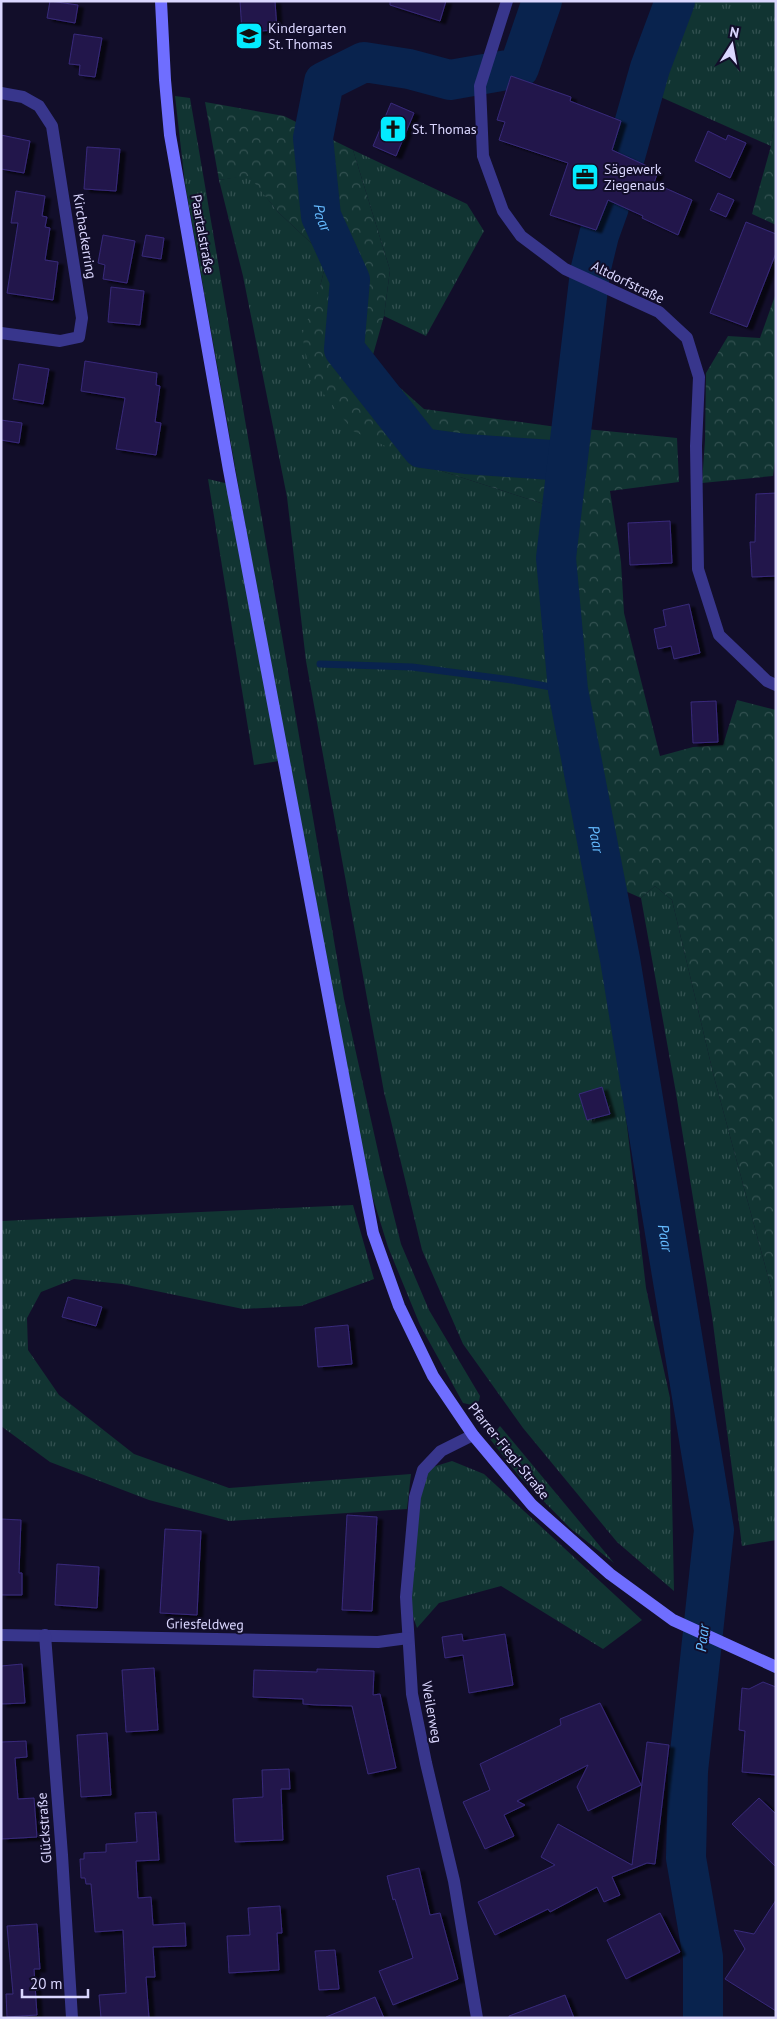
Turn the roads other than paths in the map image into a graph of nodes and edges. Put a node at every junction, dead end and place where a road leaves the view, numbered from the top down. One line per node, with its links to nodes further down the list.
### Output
1 (161, 1): 6 (main road, Paartalstraße)
2 (507, 1): 5 (street, Altdorfstraße)
3 (1, 93): 4 (street, Kirchackerring)
4 (1, 333)
5 (776, 685)
6 (373, 1233): 7 (main road, Pfarrer-Fiegl-Straße)
7 (473, 1435): 10 (street, Weilerweg); 11 (main road, Pfarrer-Fiegl-Straße)
8 (1, 1635): 9 (street, Griesfeldweg)
9 (45, 1635): 10 (street, Griesfeldweg); 12 (street, Glückstraße)
10 (408, 1638): 13 (street, Weilerweg)
11 (773, 1666)
12 (72, 2018)
13 (477, 2018)

